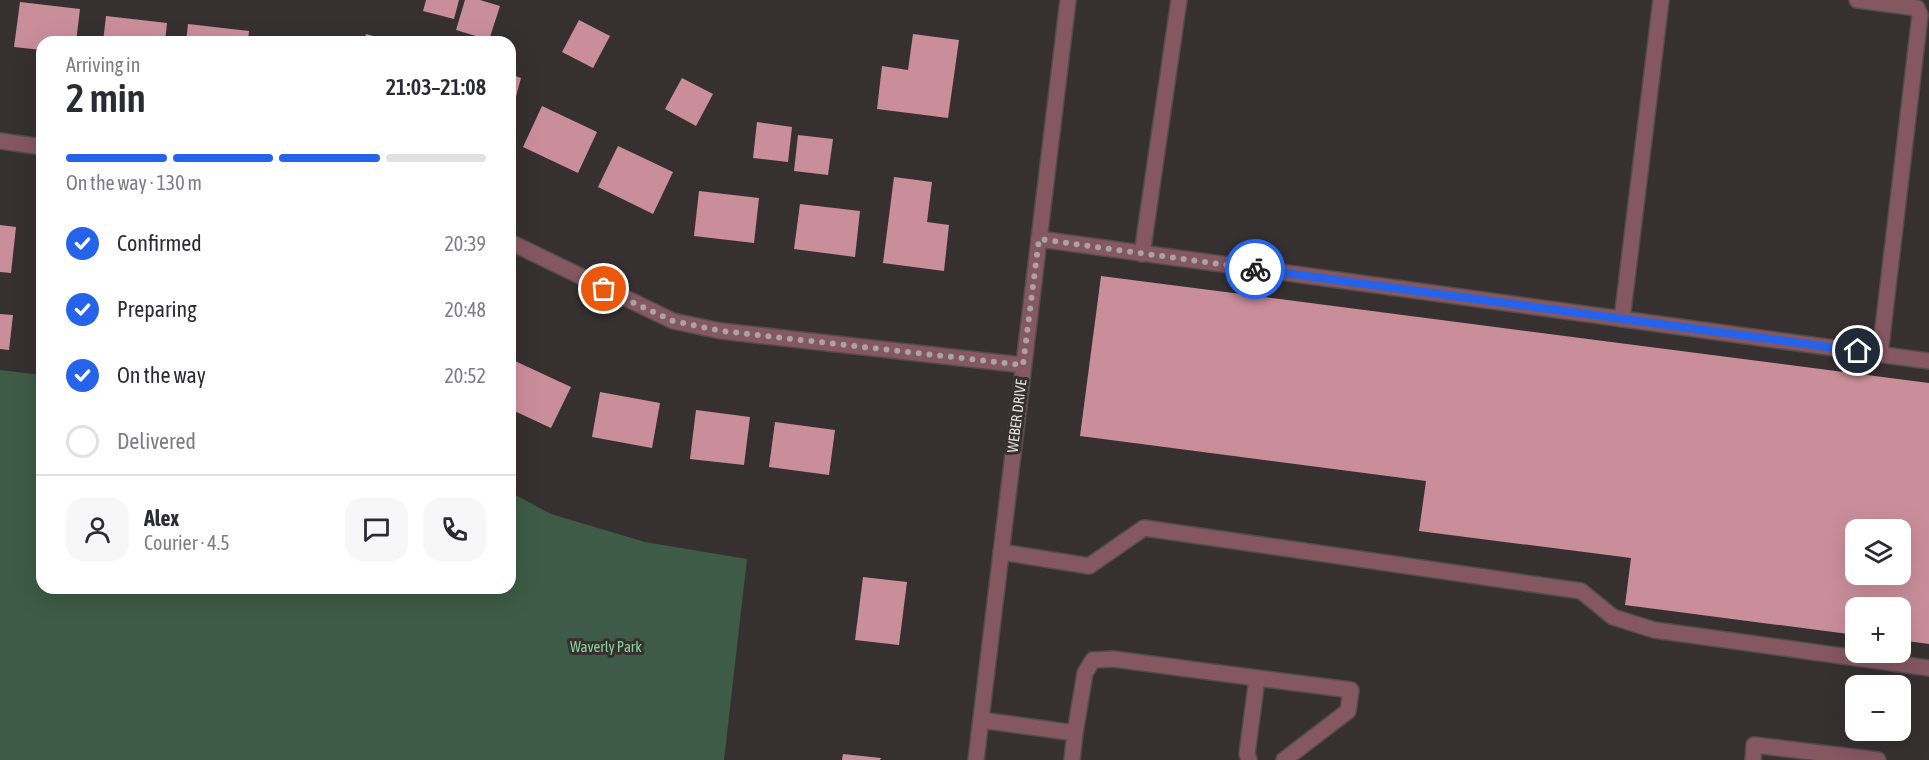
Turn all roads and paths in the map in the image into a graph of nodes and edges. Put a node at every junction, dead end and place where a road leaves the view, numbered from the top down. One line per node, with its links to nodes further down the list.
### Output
1 (1068, 0): 7 (street, WEBER DRIVE)
2 (1179, 0): 9 (street)
3 (1660, 0): 10 (street)
4 (1857, 0): 11 (street)
5 (0, 141): 6 (street)
6 (36, 146)
7 (1039, 239): 9 (street); 13 (street, WEBER DRIVE)
8 (516, 245): 13 (street)
9 (1142, 254): 10 (street)
10 (1623, 319): 11 (street)
11 (1880, 354): 12 (street)
12 (1929, 361)
13 (1023, 365): 14 (street, WEBER DRIVE)
14 (1001, 552): 15 (street); 17 (street, WEBER DRIVE)
15 (1929, 668)
16 (1257, 678): 18 (street); 21 (street); 22 (street)
17 (981, 720): 18 (street); 19 (street, WEBER DRIVE)
18 (1075, 733): 20 (street)
19 (976, 760)
20 (1072, 760)
21 (1249, 760)
22 (1284, 760)
23 (1753, 760): 24 (street)
24 (1878, 760)

